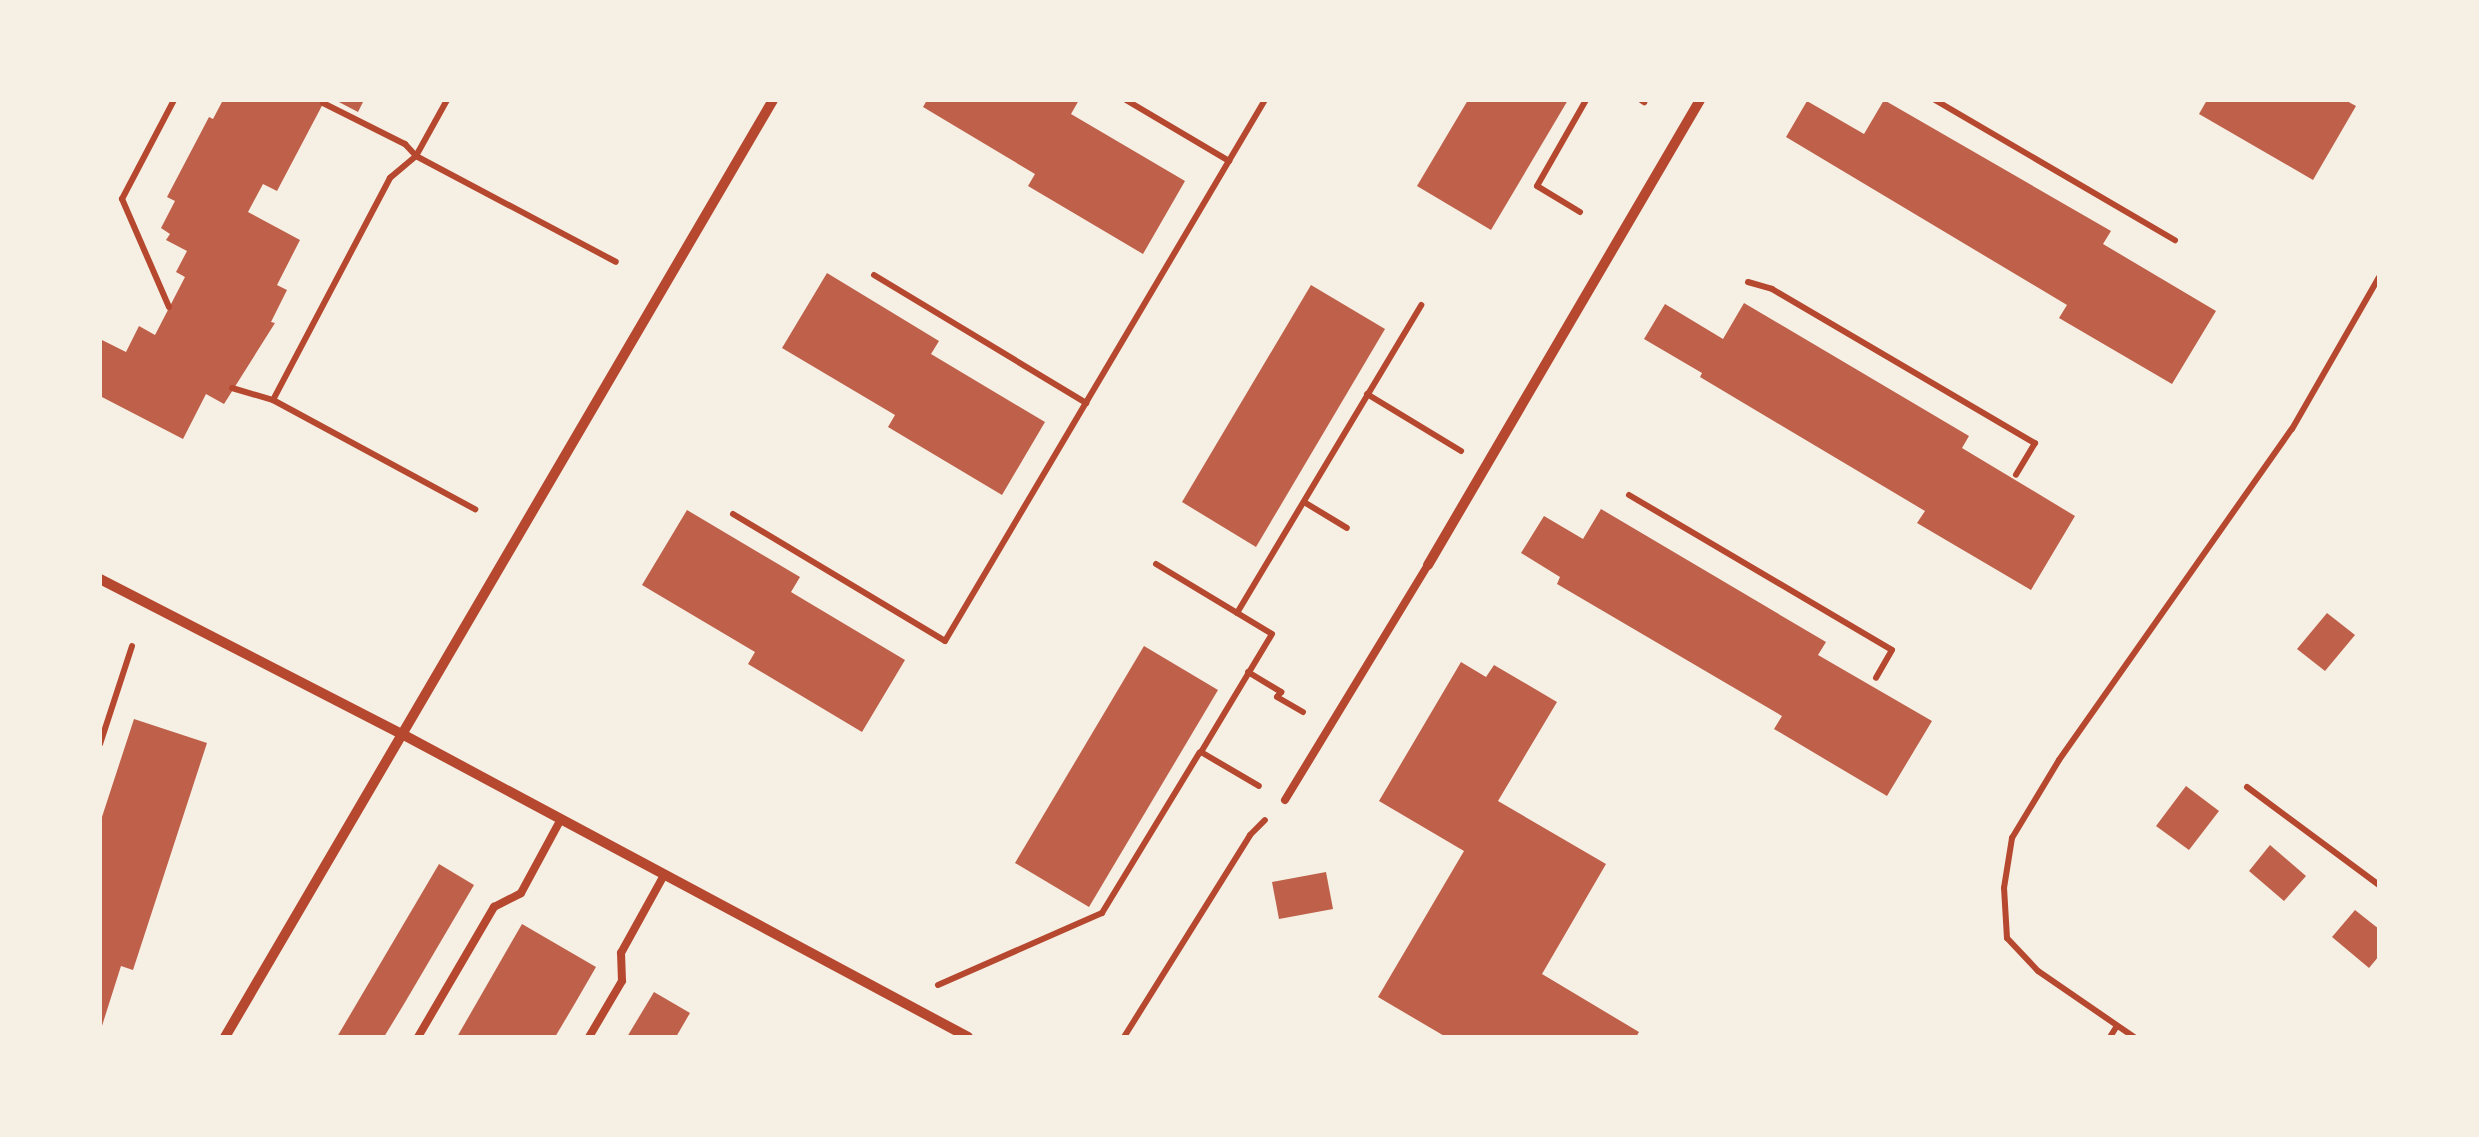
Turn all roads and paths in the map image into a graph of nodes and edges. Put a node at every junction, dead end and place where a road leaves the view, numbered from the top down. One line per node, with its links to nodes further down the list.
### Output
1 (174, 100): 19 (path)
2 (446, 100): 10 (path)
3 (773, 100): 39 (street)
4 (1126, 100): 11 (path)
5 (1265, 100): 11 (path)
6 (1586, 100): 12 (path)
7 (1700, 100): 32 (street)
8 (1935, 100): 13 (path)
9 (323, 103): 10 (path)
10 (416, 156): 14 (path); 22 (path)
11 (1229, 161): 23 (path)
12 (1580, 212)
13 (2175, 240)
14 (616, 262)
15 (874, 276): 23 (path)
16 (2379, 277): 48 (path)
17 (1748, 282): 25 (path)
18 (1421, 304): 21 (path)
19 (169, 307)
20 (232, 388): 22 (path)
21 (1368, 394): 24 (path); 27 (path)
22 (272, 400): 28 (path)
23 (1086, 403): 29 (path)
24 (1462, 452)
25 (2016, 475)
26 (1628, 495): 37 (path)
27 (1304, 502): 30 (path); 34 (path)
28 (476, 509)
29 (733, 514)
30 (1346, 528)
31 (1156, 564): 34 (path)
32 (1428, 565): 38 (lane)
33 (100, 580): 39 (street)
34 (1237, 613): 36 (path)
35 (132, 646): 40 (path)
36 (1248, 672): 38 (path); 41 (path)
37 (1876, 678)
38 (1329, 728): 43 (lane)
39 (402, 734): 44 (street); 49 (street)
40 (100, 744)
41 (1200, 752): 43 (path); 47 (path)
42 (2248, 787): 46 (path)
43 (1285, 800): 53 (path)
44 (560, 821): 45 (street); 50 (lane)
45 (662, 876): 51 (lane); 52 (street)
46 (2379, 885)
47 (937, 985)
48 (2117, 1026): 54 (path); 55 (path)
49 (225, 1037)
50 (418, 1037)
51 (589, 1037)
52 (968, 1037)
53 (1124, 1037)
54 (2110, 1037)
55 (2134, 1037)

